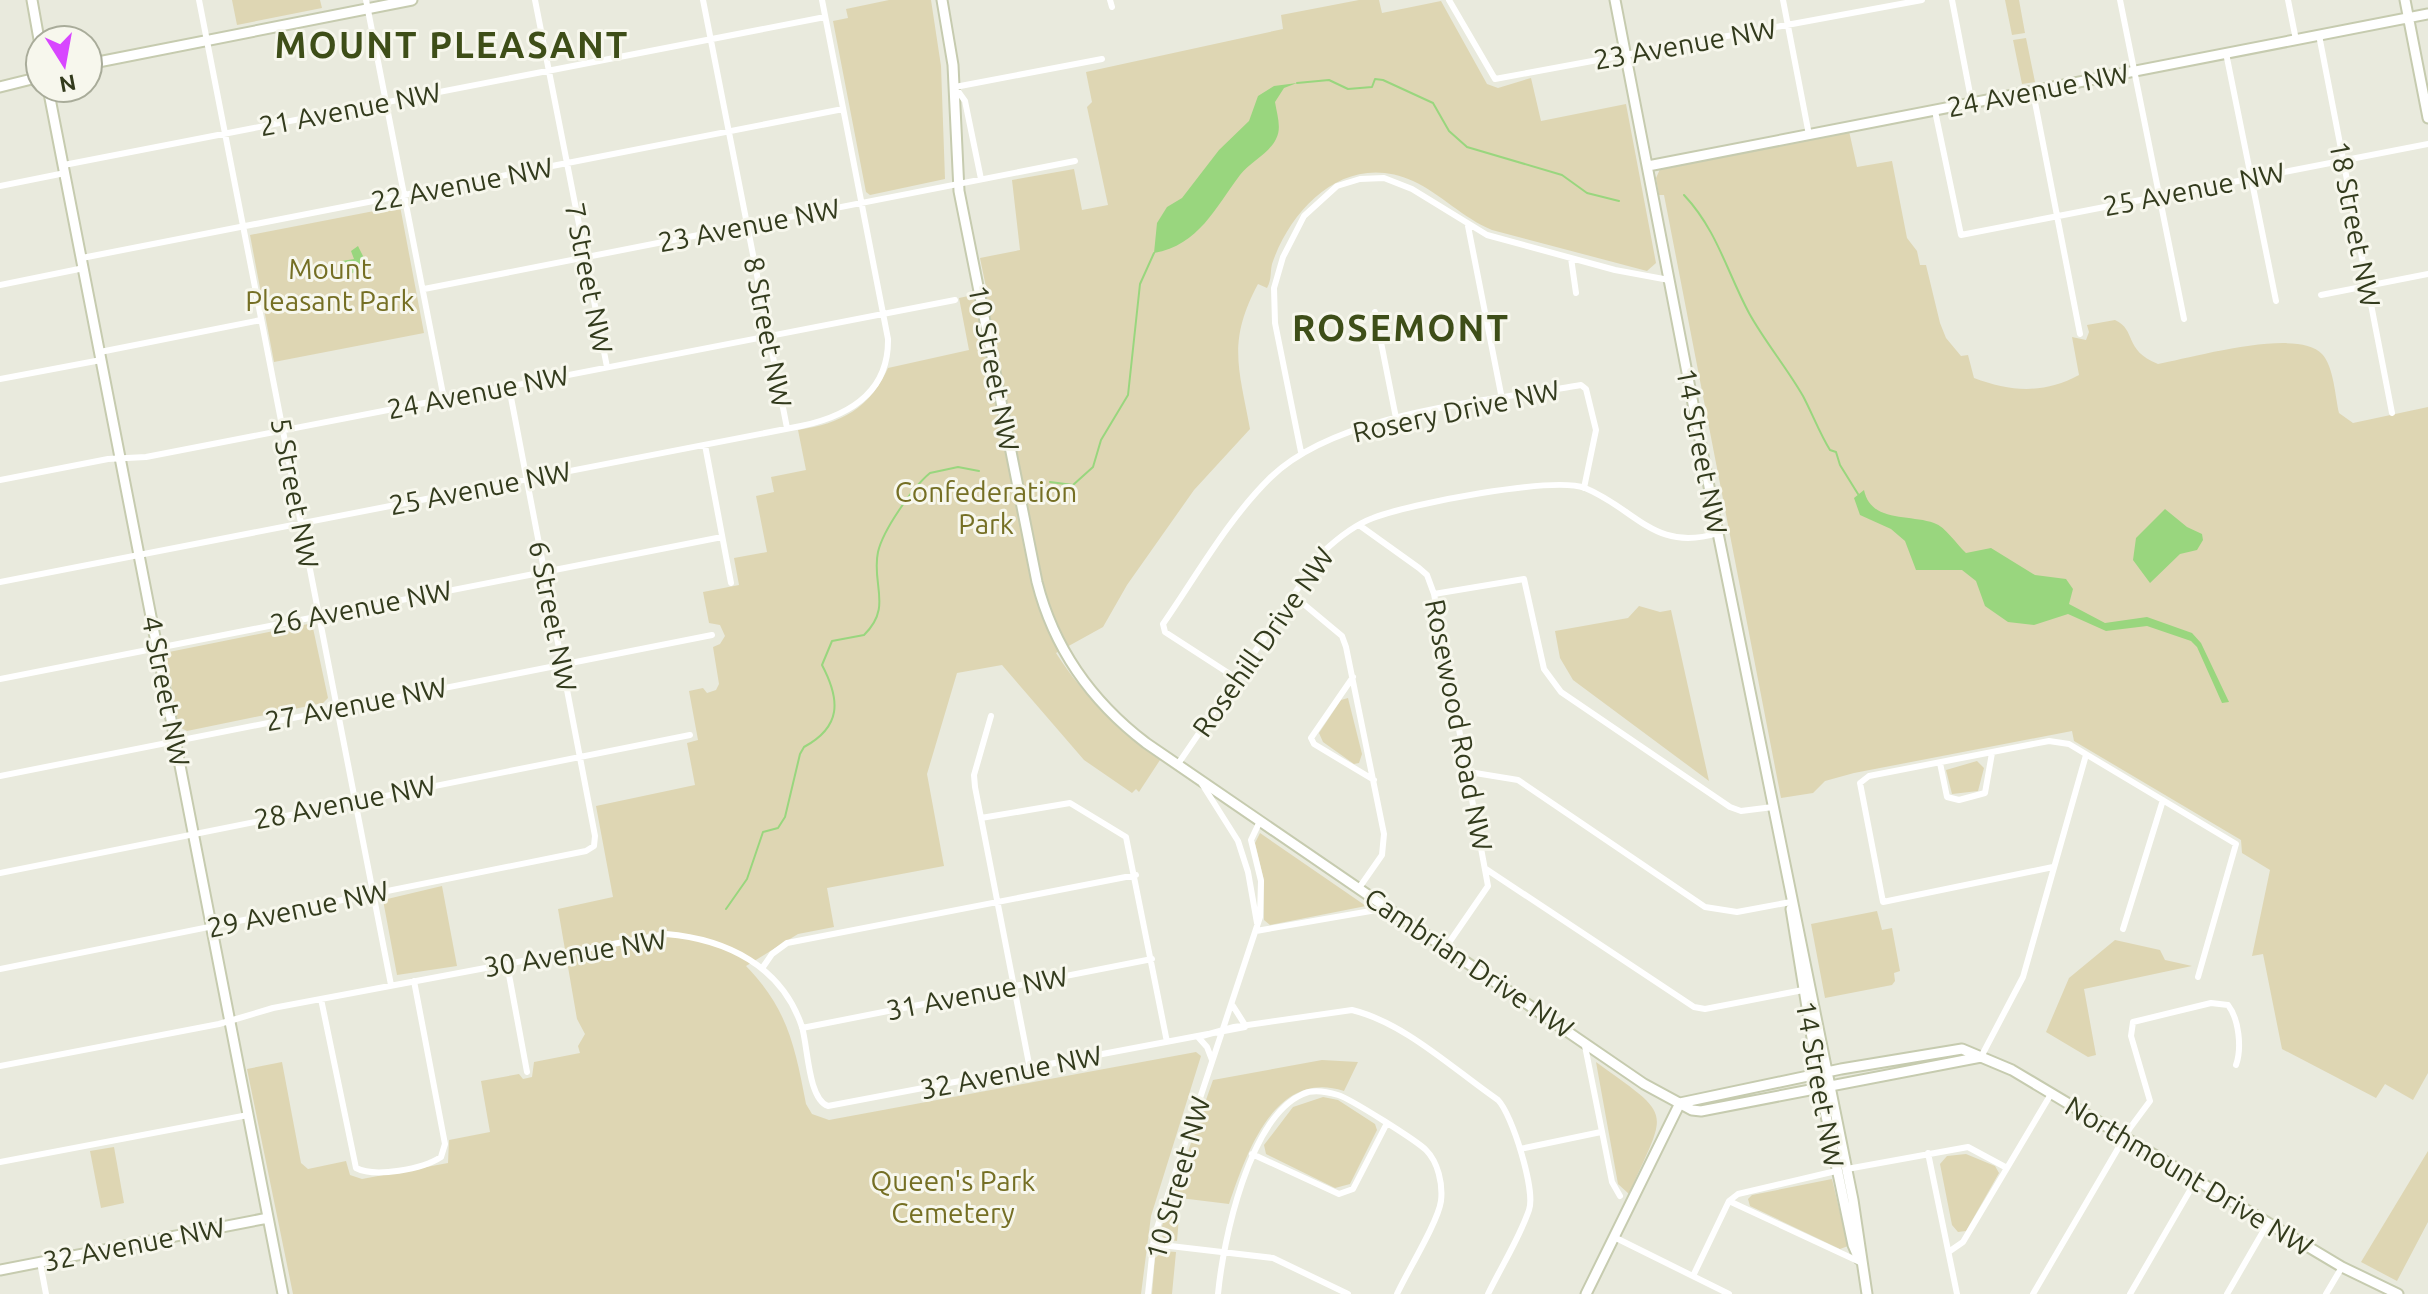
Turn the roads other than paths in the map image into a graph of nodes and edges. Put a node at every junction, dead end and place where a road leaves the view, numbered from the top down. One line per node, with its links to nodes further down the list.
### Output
1 (32, 0): 20 (street)
2 (199, 0): 24 (street, 5 Street NW)
3 (412, 0): 16 (street)
4 (535, 0): 30 (street, 7 Street NW)
5 (703, 0): 23 (street, 8 Street NW)
6 (822, 0): 18 (street, 25 Avenue NW)
7 (942, 0): 35 (street, 10 Street NW)
8 (1449, 0): 27 (street, 23 Avenue NW)
9 (1615, 0): 27 (street, 14 Street NW)
10 (1783, 0): 21 (street)
11 (1922, 0): 21 (street, 23 Avenue NW)
12 (1952, 0): 40 (street)
13 (2120, 0): 31 (street)
14 (2288, 0): 25 (street)
15 (2405, 0): 19 (street)
16 (367, 4): 24 (street); 38 (street)
17 (2428, 14): 19 (street, 24 Avenue NW)
18 (825, 17): 23 (street, 21 Avenue NW); 41 (street, 25 Avenue NW)
19 (2409, 18): 22 (street, 24 Avenue NW); 32 (street)
20 (36, 24)
21 (1788, 26): 27 (street, 23 Avenue NW); 46 (street)
22 (2319, 35): 25 (street, 24 Avenue NW); 48 (street, 18 Street NW)
23 (711, 38): 30 (street, 21 Avenue NW); 44 (street, 8 Street NW)
24 (207, 40): 29 (street); 45 (street, 5 Street NW)
25 (2296, 40): 26 (street, 24 Avenue NW)
26 (2226, 53): 31 (street, 24 Avenue NW); 53 (street)
27 (1626, 56): 51 (street, 14 Street NW)
28 (1102, 59): 35 (street)
29 (104, 61)
30 (549, 70): 38 (street, 21 Avenue NW); 50 (street, 7 Street NW)
31 (2134, 71): 37 (street, 24 Avenue NW); 58 (street)
32 (2424, 73): 36 (street)
33 (24, 81): 34 (street)
34 (0, 87)
35 (955, 87): 54 (street, 10 Street NW); 55 (street, 10 Street NW)
36 (2425, 87): 43 (street)
37 (2033, 92): 40 (street, 24 Avenue NW); 60 (street)
38 (387, 102): 45 (street, 21 Avenue NW); 57 (street)
39 (51, 104): 52 (street, 4 Street NW)
40 (1972, 104): 42 (street, 24 Avenue NW)
41 (843, 109): 44 (street, 22 Avenue NW); 59 (street, 25 Avenue NW)
42 (1935, 111): 46 (street, 24 Avenue NW); 60 (street, 25 Avenue NW)
43 (2428, 118)
44 (729, 132): 50 (street, 22 Avenue NW); 61 (street, 8 Street NW)
45 (225, 133): 52 (street, 21 Avenue NW); 63 (street, 5 Street NW)
46 (1809, 135): 51 (street, 24 Avenue NW)
47 (2428, 144): 48 (street, 25 Avenue NW)
48 (2343, 160): 53 (street, 25 Avenue NW); 70 (street, 18 Street NW)
49 (1075, 161): 54 (street, 23 Avenue NW)
50 (567, 164): 57 (street, 22 Avenue NW); 64 (street, 7 Street NW)
51 (1648, 166): 68 (street, 14 Street NW)
52 (64, 169): 56 (street, 21 Avenue NW); 66 (street, 4 Street NW)
53 (2251, 178): 58 (street, 25 Avenue NW); 75 (street)
54 (981, 179): 55 (street, 23 Avenue NW)
55 (958, 184): 59 (street, 23 Avenue NW); 123 (street, 10 Street NW)
56 (0, 186)
57 (405, 194): 63 (street, 22 Avenue NW); 71 (street)
58 (2160, 196): 60 (street, 25 Avenue NW); 78 (street)
59 (861, 203): 61 (street, 23 Avenue NW); 77 (street, 25 Avenue NW)
60 (2058, 216): 80 (street)
61 (748, 225): 64 (street, 23 Avenue NW); 81 (street, 8 Street NW)
62 (1468, 226): 65 (street); 87 (street); 93 (street)
63 (244, 227): 66 (street, 22 Avenue NW); 79 (street, 5 Street NW)
64 (585, 257): 71 (street, 23 Avenue NW); 83 (street, 7 Street NW)
65 (1571, 258): 68 (street); 72 (street)
66 (83, 263): 69 (street, 22 Avenue NW); 82 (street, 4 Street NW)
67 (2428, 274): 70 (street)
68 (1670, 280): 100 (street, 14 Street NW)
69 (0, 285)
70 (2367, 286): 73 (street); 88 (street, 18 Street NW)
71 (424, 289): 86 (street)
72 (1576, 293)
73 (2321, 295)
74 (955, 300): 77 (street, 24 Avenue NW)
75 (2276, 301)
76 (1375, 312): 89 (street)
77 (883, 314): 81 (street, 24 Avenue NW); 90 (street, 25 Avenue NW)
78 (2184, 319)
79 (261, 320): 82 (street); 91 (street, 5 Street NW)
80 (2080, 334)
81 (769, 336): 83 (street, 24 Avenue NW); 90 (street, 8 Street NW)
82 (100, 356): 84 (street); 94 (street, 4 Street NW)
83 (607, 367): 85 (street, 24 Avenue NW)
84 (0, 379)
85 (509, 387): 86 (street, 24 Avenue NW); 95 (street, 6 Street NW)
86 (444, 399): 91 (street, 24 Avenue NW)
87 (1502, 399): 89 (street, Rosery Drive NW); 97 (street, Rosery Drive NW)
88 (2392, 413)
89 (1396, 418): 93 (street, Rosery Drive NW)
90 (787, 428): 92 (street, 25 Avenue NW)
91 (283, 430): 94 (street, 24 Avenue NW); 98 (street, 5 Street NW)
92 (705, 445): 95 (street, 25 Avenue NW); 101 (street)
93 (1301, 452): 113 (street, Rosery Drive NW)
94 (121, 459): 96 (street, 24 Avenue NW); 102 (street, 4 Street NW)
95 (526, 479): 98 (street, 25 Avenue NW); 103 (street, 6 Street NW)
96 (0, 480)
97 (1584, 488): 99 (street, Rosehill Drive NW); 100 (street, Rosehill Drive NW)
98 (301, 523): 102 (street, 25 Avenue NW); 108 (street, 5 Street NW)
99 (1359, 525): 106 (street, Rosewood Road NW); 107 (street, Rosehill Drive NW)
100 (1718, 533): 130 (street, 14 Street NW)
101 (722, 537): 103 (street, 26 Avenue NW); 105 (street)
102 (139, 555): 104 (street, 25 Avenue NW); 110 (street, 4 Street NW)
103 (544, 572): 108 (street, 26 Avenue NW); 111 (street, 6 Street NW)
104 (0, 582)
105 (731, 583)
106 (1434, 594): 124 (street, Rosewood Road NW); 130 (street)
107 (1294, 596): 112 (street); 113 (street, Rosehill Drive NW)
108 (319, 615): 110 (street, 26 Avenue NW); 115 (street, 5 Street NW)
109 (712, 635): 111 (street, 27 Avenue NW)
110 (157, 648): 114 (street, 26 Avenue NW); 118 (street, 4 Street NW)
111 (562, 664): 115 (street, 27 Avenue NW); 121 (street, 6 Street NW)
112 (1353, 677): 127 (street); 127 (street)
113 (1236, 678): 123 (street, Rosehill Drive NW)
114 (0, 679)
115 (337, 708): 118 (street, 27 Avenue NW); 129 (street, 5 Street NW)
116 (991, 716): 131 (street)
117 (690, 735): 121 (street, 28 Avenue NW)
118 (175, 741): 125 (street, 27 Avenue NW); 133 (street, 4 Street NW)
119 (1992, 753): 120 (street); 122 (street); 122 (street)
120 (2086, 755): 128 (street); 135 (street)
121 (580, 757): 129 (street, 28 Avenue NW); 134 (street, 6 Street NW)
122 (1940, 763): 135 (street)
123 (1178, 764): 126 (street, 10 Street NW)
124 (1469, 772): 136 (street, Rosewood Road NW); 142 (street)
125 (0, 776)
126 (1196, 776): 132 (street, 10 Street NW); 145 (street, 10 Street NW)
127 (1374, 780): 139 (street)
128 (2163, 800): 146 (street); 152 (street)
129 (355, 801): 133 (street, 28 Avenue NW); 140 (street, 5 Street NW)
130 (1773, 807): 142 (street, 14 Street NW)
131 (981, 818): 138 (street); 141 (street)
132 (1260, 821): 139 (street, Cambrian Drive NW); 145 (street, 10 Street NW)
133 (193, 833): 137 (street, 28 Avenue NW); 144 (street, 4 Street NW)
134 (594, 846): 140 (street, 29 Avenue NW)
135 (2053, 867): 166 (street)
136 (1486, 869): 147 (street, Rosewood Road NW); 156 (street)
137 (0, 873)
138 (1136, 875): 141 (street); 148 (street)
139 (1359, 888): 143 (street, Cambrian Drive NW)
140 (373, 893): 144 (street, 29 Avenue NW); 154 (street, 5 Street NW)
141 (996, 900): 150 (street); 155 (street)
142 (1791, 902): 156 (street, 14 Street NW); 172 (street, 14 Street NW)
143 (1388, 908): 145 (street); 147 (street, Cambrian Drive NW)
144 (211, 926): 151 (street, 29 Avenue NW); 159 (street, 4 Street NW)
145 (1256, 927): 158 (street, 10 Street NW)
146 (2123, 929)
147 (1446, 947): 165 (street, Cambrian Drive NW)
148 (1152, 959): 155 (street, 31 Avenue NW); 164 (street)
149 (507, 964): 150 (street, 30 Avenue NW); 153 (street, 30 Avenue NW); 171 (street)
150 (763, 967): 161 (street)
151 (0, 969)
152 (2198, 977)
153 (414, 981): 154 (street, 30 Avenue NW); 157 (street)
154 (391, 985): 157 (street, 30 Avenue NW)
155 (1012, 985): 161 (street, 31 Avenue NW); 170 (street)
156 (1803, 990): 172 (street, 14 Street NW)
157 (321, 999): 159 (street, 30 Avenue NW)
158 (1233, 1006): 160 (street); 162 (street, 10 Street NW)
159 (230, 1019): 169 (street, 30 Avenue NW); 176 (street, 4 Street NW)
160 (1246, 1027): 162 (street, 32 Avenue NW); 180 (street, 32 Avenue NW)
161 (802, 1028): 170 (street, 32 Avenue NW)
162 (1224, 1031): 163 (street, 32 Avenue NW); 167 (street, 10 Street NW)
163 (1200, 1036): 164 (street, 32 Avenue NW); 167 (street, 10 Street NW)
164 (1167, 1042): 170 (street, 32 Avenue NW)
165 (1584, 1042): 175 (street, Cambrian Drive NW); 178 (street)
166 (1981, 1057): 172 (street, Northmount Drive NW); 173 (street); 174 (street, Northmount Drive NW)
167 (1212, 1064): 192 (street, 10 Street NW)
168 (2236, 1065): 179 (street)
169 (0, 1066)
170 (1030, 1069)
171 (527, 1072)
172 (1822, 1073): 173 (street, 14 Street NW); 175 (street, Northmount Drive NW)
173 (1825, 1086): 175 (street); 185 (street, 14 Street NW)
174 (2051, 1094): 179 (street, Northmount Drive NW); 184 (street)
175 (1680, 1103): 191 (street)
176 (248, 1115): 183 (street); 189 (street, 4 Street NW)
177 (1386, 1125): 182 (street); 182 (street); 205 (street)
178 (1601, 1132): 180 (street); 187 (street)
179 (2124, 1139): 186 (street, Northmount Drive NW); 211 (street)
180 (1520, 1149): 206 (street, 32 Avenue NW)
181 (1928, 1153): 184 (street); 185 (street); 194 (street)
182 (1252, 1154): 193 (street)
183 (0, 1162)
184 (2007, 1168): 194 (street)
185 (1842, 1170): 188 (street); 196 (street, 14 Street NW)
186 (2196, 1180): 190 (street, Northmount Drive NW); 212 (street)
187 (1620, 1196)
188 (1729, 1201): 196 (street); 199 (street)
189 (268, 1218): 195 (street, 32 Avenue NW); 201 (street, 4 Street NW)
190 (2268, 1223): 197 (street, Northmount Drive NW); 213 (street)
191 (1614, 1237): 199 (street); 207 (street)
192 (1153, 1244): 193 (street); 202 (street, 10 Street NW)
193 (1222, 1251): 203 (street); 204 (street)
194 (1950, 1251): 210 (street)
195 (40, 1262): 198 (street, 32 Avenue NW); 200 (street)
196 (1861, 1263): 209 (street, 14 Street NW)
197 (2342, 1267): 214 (street); 215 (street, Northmount Drive NW)
198 (0, 1268)
199 (1693, 1276): 208 (street)
200 (46, 1294)
201 (283, 1294)
202 (1148, 1294)
203 (1218, 1294)
204 (1348, 1294)
205 (1397, 1294)
206 (1488, 1294)
207 (1586, 1294)
208 (1729, 1294)
209 (1867, 1294)
210 (1957, 1294)
211 (2033, 1294)
212 (2130, 1294)
213 (2227, 1294)
214 (2326, 1294)
215 (2398, 1294)

